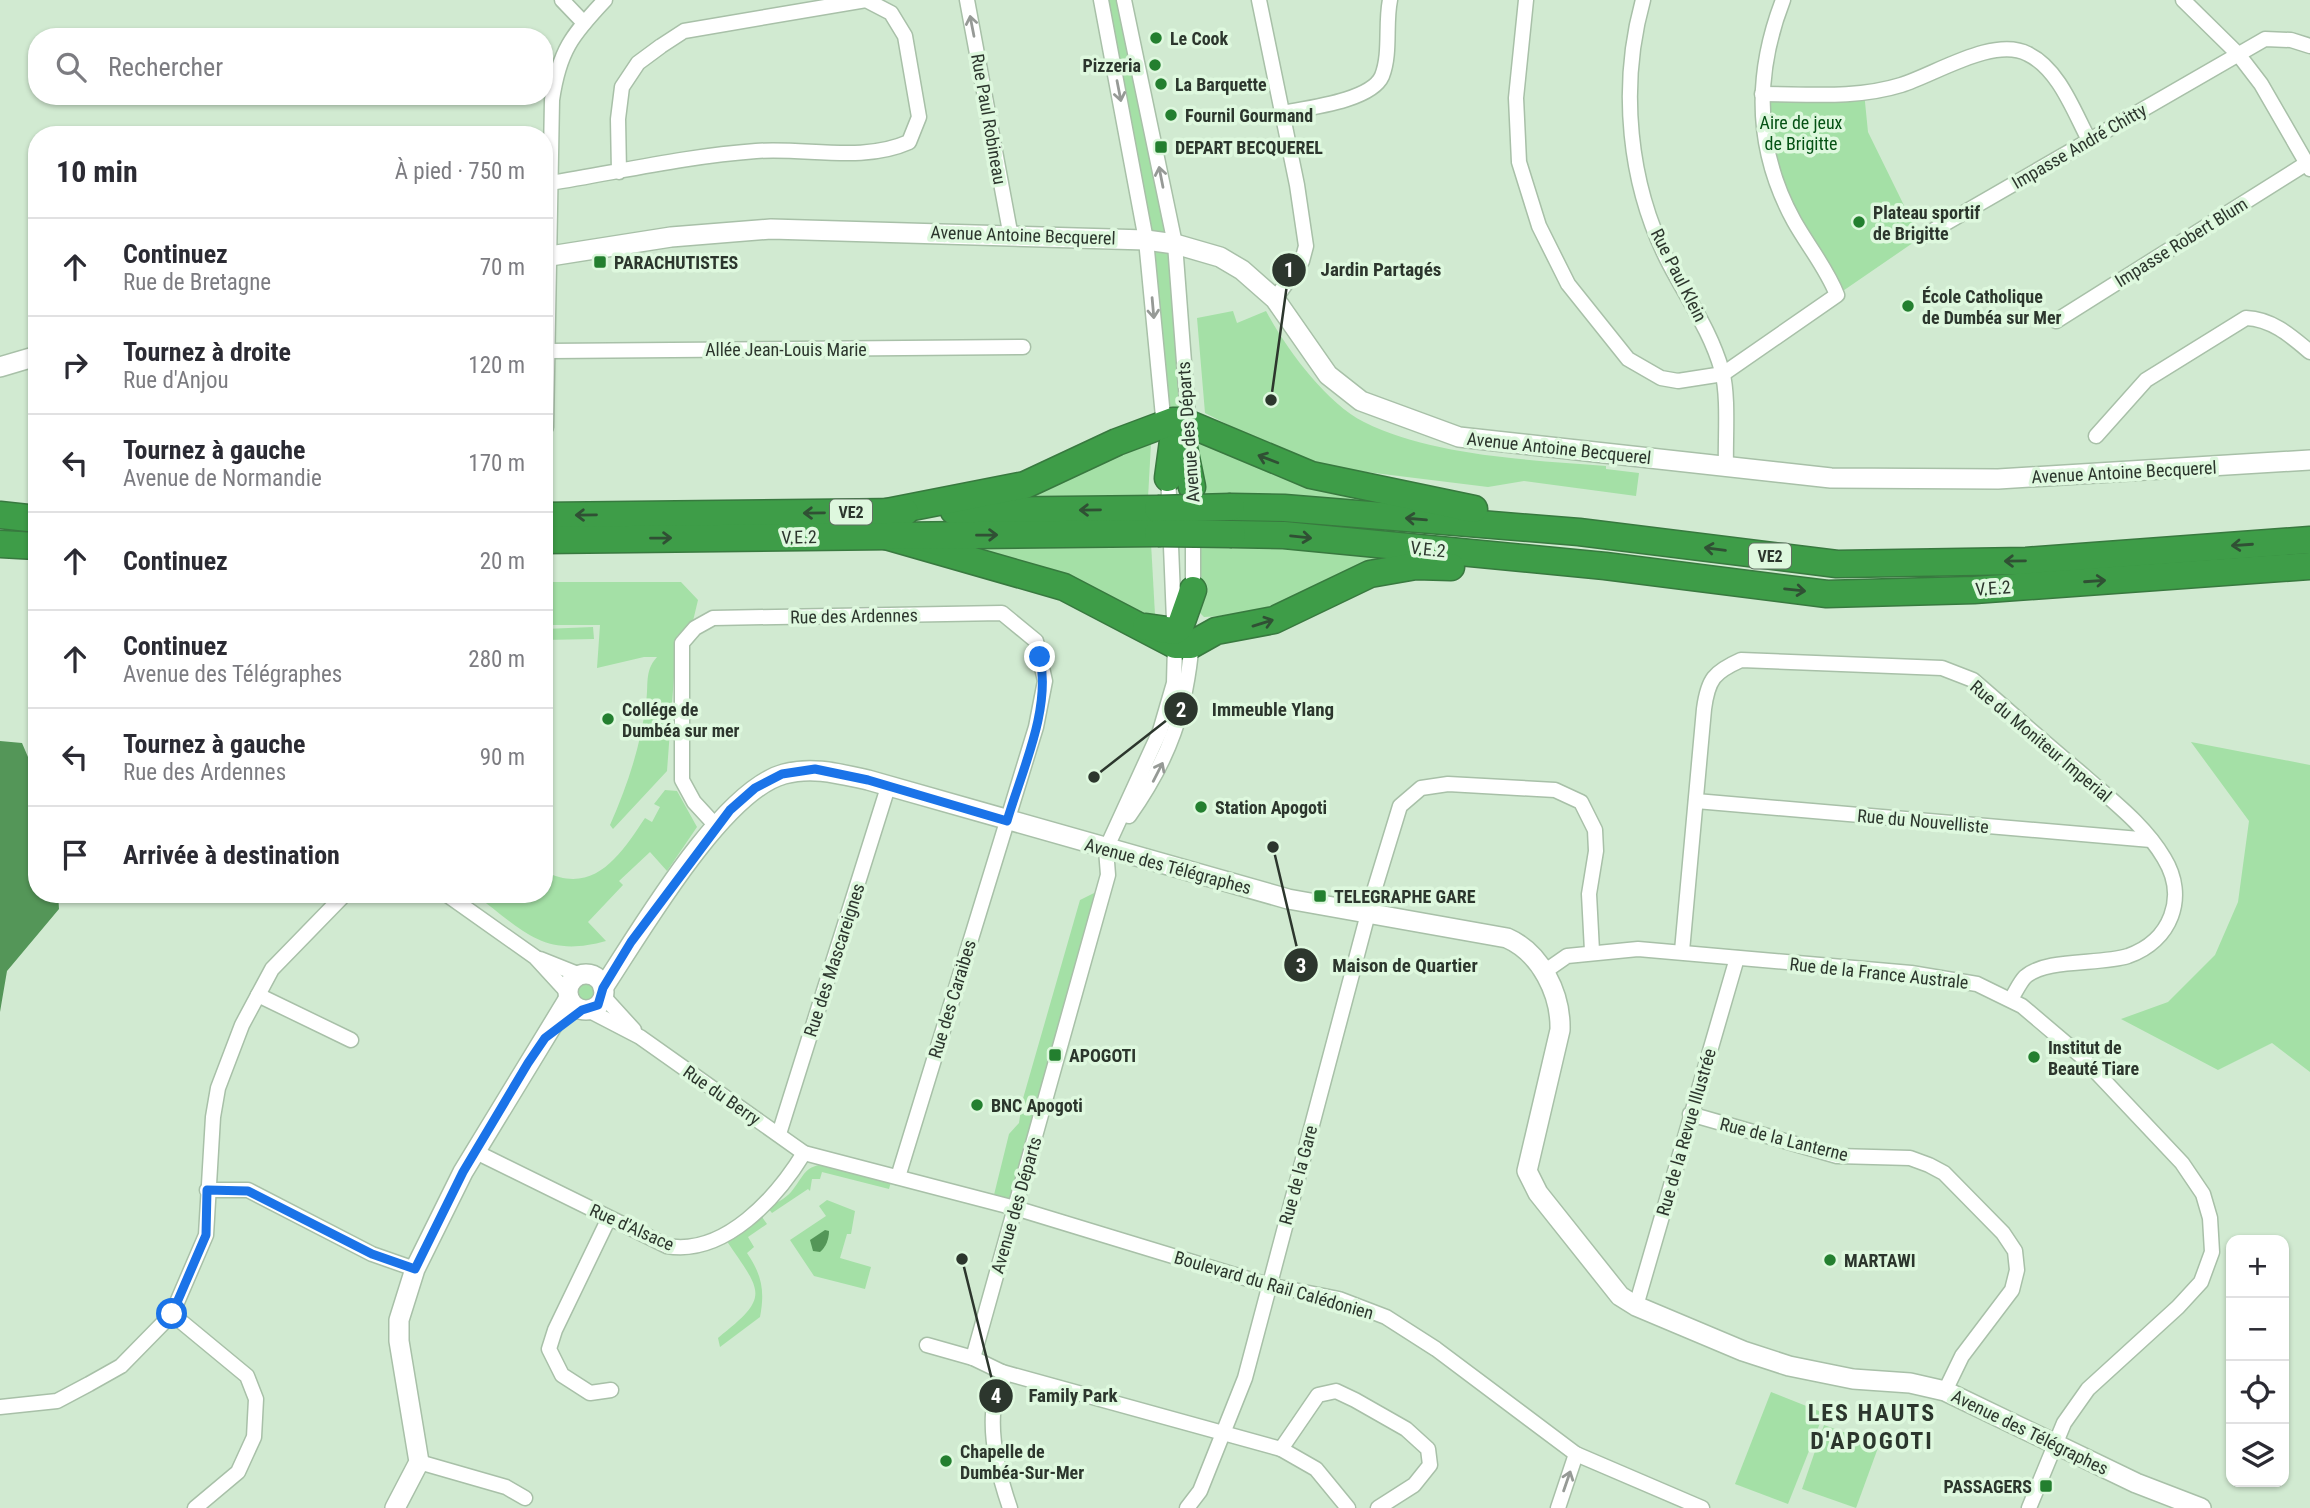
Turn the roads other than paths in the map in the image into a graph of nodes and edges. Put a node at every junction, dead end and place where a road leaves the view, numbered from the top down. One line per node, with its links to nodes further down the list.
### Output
1 (562, 0): 12 (street)
2 (605, 0): 12 (street)
3 (967, 0): 22 (street, Rue Paul Robineau, one-way to 3)
4 (1101, 0): 24 (street, Avenue des Départs, one-way to 24)
5 (1124, 0): 25 (street, Avenue des Départs, one-way to 5)
6 (1259, 0): 16 (street)
7 (1390, 0): 16 (street)
8 (1526, 0): 34 (street)
9 (1643, 0): 34 (street, Rue Paul Klein)
10 (1783, 0): 15 (street)
11 (2183, 0): 14 (street)
12 (584, 23): 17 (street)
13 (2310, 46): 14 (street, Impasse André Chitty)
14 (2238, 54): 18 (street, Impasse André Chitty); 19 (street)
15 (1762, 94): 18 (street); 34 (street)
16 (1282, 113): 27 (street)
17 (553, 126)
18 (2090, 140): 23 (street, Impasse André Chitty)
19 (2308, 166): 28 (street, Impasse Robert Blum)
20 (619, 172): 20 (street); 21 (street)
21 (553, 183)
22 (1011, 237): 24 (street, Avenue Antoine Becquerel); 26 (street, Avenue Antoine Becquerel)
23 (1920, 238)
24 (1146, 240): 25 (street, Avenue Antoine Becquerel); 35 (street, Avenue des Départs, one-way to 35)
25 (1175, 244): 27 (street, Avenue Antoine Becquerel); 35 (street, Avenue des Départs)
26 (553, 256)
27 (1275, 299): 38 (street, Avenue Antoine Becquerel)
28 (2056, 321)
29 (1023, 347): 30 (street, Allée Jean-Louis Marie)
30 (553, 351)
31 (2310, 352): 36 (street)
32 (28, 359): 33 (street)
33 (0, 367)
34 (1723, 374): 38 (street, Rue Paul Klein)
35 (1177, 427): 39 (highway); 44 (highway); 45 (highway, one-way to 35)
36 (2096, 436)
37 (2310, 460): 38 (street, Avenue Antoine Becquerel)
38 (1727, 467)
39 (1180, 482): 52 (street, Avenue des Départs); 52 (street, Avenue des Départs)
40 (0, 516): 42 (highway)
41 (553, 516): 44 (highway, V.E.2 / VE2, one-way to 41)
42 (28, 518)
43 (1158, 521): 44 (highway, V.E.2 / VE2); 45 (highway, V.E.2 / VE2, one-way to 43, bridge); 50 (highway, V.E.2 / VE2, one-way to 50, bridge)
44 (887, 524): 46 (highway, V.E.2 / VE2, one-way to 44); 53 (highway)
45 (1579, 532): 47 (highway, V.E.2 / VE2, one-way to 45)
46 (553, 540)
47 (2310, 540)
48 (0, 544): 49 (highway)
49 (28, 545)
50 (1605, 566): 51 (highway, V.E.2 / VE2, one-way to 51); 53 (highway, one-way to 50)
51 (2310, 566)
52 (1182, 592): 53 (highway)
53 (1183, 634): 59 (street, Avenue des Départs)
54 (888, 787): 56 (street, Avenue des Télégraphes); 57 (street, Avenue des Télégraphes); 75 (street, Rue des Mascareignes)
55 (1696, 801): 58 (street, Rue du Nouvelliste); 58 (street, Rue du Moniteur Imperial); 64 (street, Rue du Moniteur Imperial)
56 (1007, 821): 57 (street, Rue des Ardennes); 59 (street, Avenue des Télégraphes); 78 (street, Rue des Caraibes)
57 (717, 827): 68 (street, Avenue des Télégraphes)
58 (2151, 840): 70 (street, Rue du Moniteur Imperial)
59 (1106, 849): 62 (street, Avenue des Télégraphes); 80 (street, Avenue des Départs)
60 (336, 903): 69 (street)
61 (459, 903): 65 (street)
62 (1369, 915): 63 (street, Rue de la Gare); 67 (street, Avenue des Télégraphes); 83 (street, Rue de la Gare)
63 (1592, 951): 64 (street, Rue de la France Australe); 67 (street, Rue de la France Australe)
64 (1682, 951): 66 (street, Rue de la France Australe)
65 (535, 957): 68 (street); 71 (street)
66 (1737, 958): 70 (street, Rue de la France Australe); 74 (street, Rue de la Revue Illustrée)
67 (1544, 972): 84 (street, Avenue des Télégraphes)
68 (594, 984): 71 (street); 71 (street); 72 (street, Rue du Berry)
69 (258, 995): 73 (street); 79 (street)
70 (2011, 999): 93 (street, Rue de la France Australe)
71 (577, 1003): 72 (street, Rue du Berry); 76 (street)
72 (640, 1037): 75 (street, Rue du Berry)
73 (351, 1040)
74 (1690, 1114): 84 (street, Rue de la Revue Illustrée); 90 (street, Rue de la Lanterne)
75 (779, 1134): 77 (street, Rue du Berry)
76 (476, 1152): 81 (street, Rue d'Alsace); 82 (street)
77 (804, 1153): 78 (street, Boulevard du Rail Calédonien); 81 (street, Rue d'Alsace)
78 (898, 1177): 80 (street, Boulevard du Rail Calédonien)
79 (207, 1190): 82 (street); 85 (street)
80 (1015, 1208): 83 (street, Boulevard du Rail Calédonien); 87 (street, Avenue des Départs)
81 (609, 1218): 89 (street)
82 (415, 1269): 96 (street)
83 (1268, 1285): 92 (street, Rue de la Gare); 95 (street, Boulevard du Rail Calédonien)
84 (1636, 1306): 90 (street, Avenue des Télégraphes)
85 (172, 1314): 91 (street); 99 (street)
86 (927, 1345): 87 (street)
87 (973, 1358): 88 (street)
88 (1002, 1372): 92 (street); 101 (street)
89 (611, 1390)
90 (1945, 1391): 93 (street, Avenue des Télégraphes)
91 (0, 1407)
92 (1223, 1434): 94 (street); 102 (street, Rue de la Gare)
93 (2055, 1442): 98 (street, Avenue des Télégraphes); 107 (street, Rue de la France Australe)
94 (1281, 1449): 103 (street); 104 (street)
95 (1576, 1454): 105 (street, one-way to 95); 106 (street, Boulevard du Rail Calédonien)
96 (419, 1462): 97 (street); 100 (street)
97 (525, 1498)
98 (2176, 1504): 108 (street, Avenue des Télégraphes)
99 (195, 1508)
100 (395, 1508)
101 (1010, 1508)
102 (1187, 1508)
103 (1348, 1508)
104 (1378, 1508)
105 (1558, 1508)
106 (1699, 1508)
107 (2029, 1508)
108 (2202, 1508)

